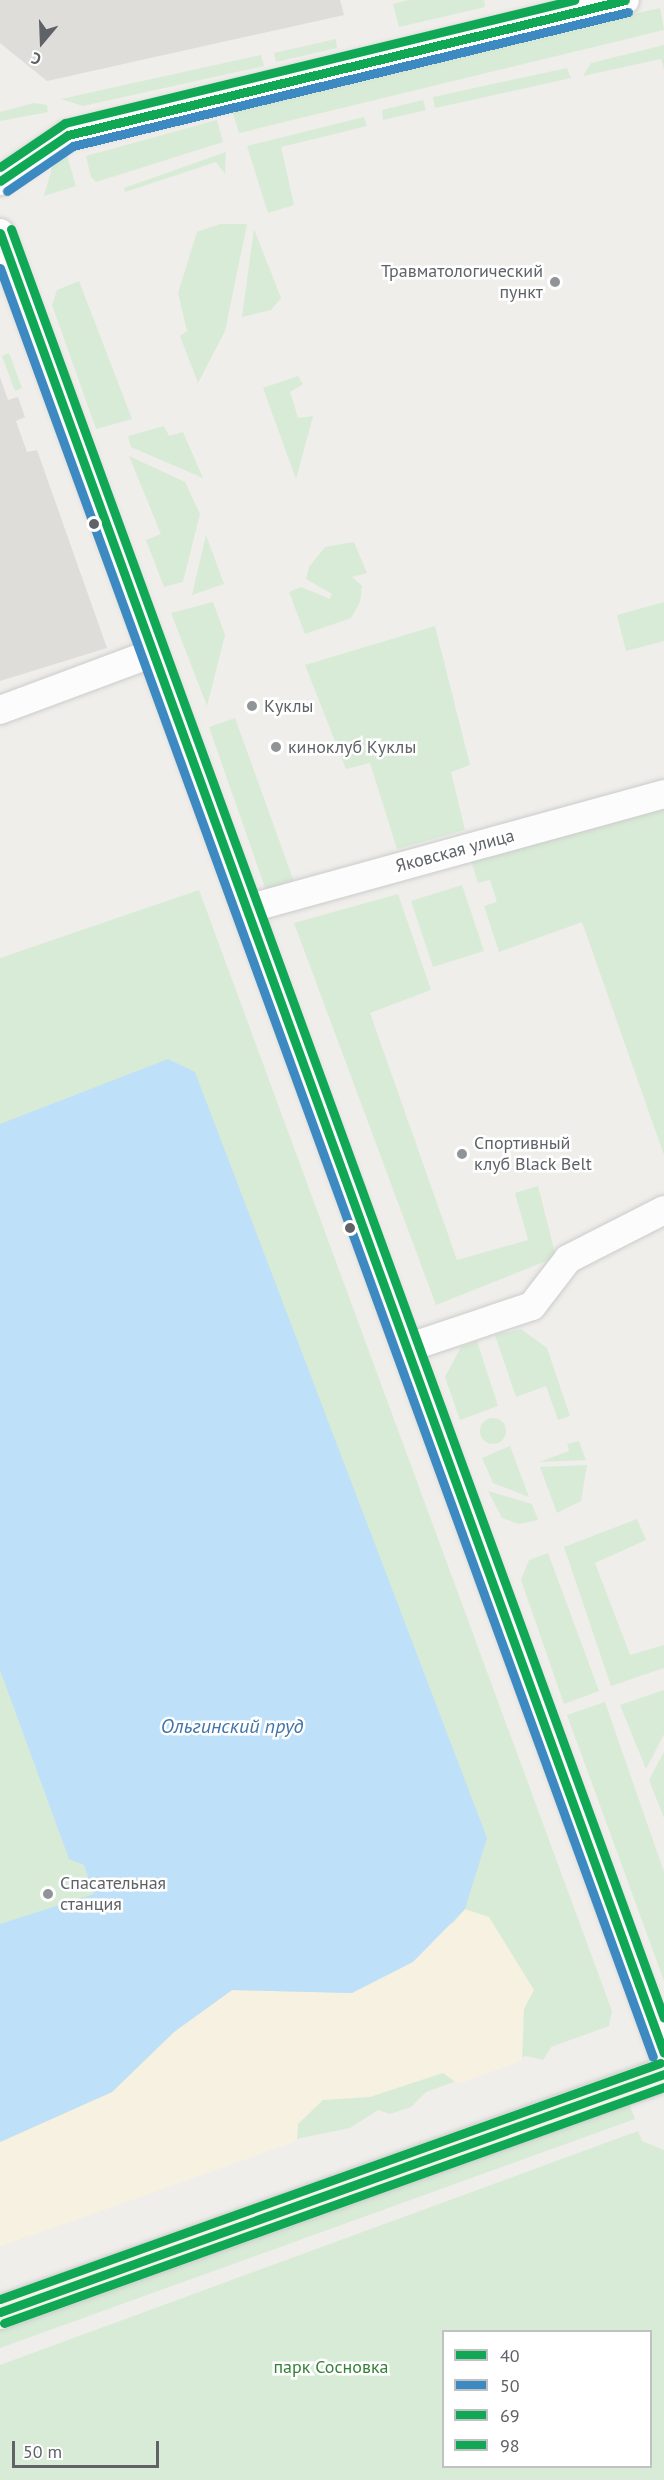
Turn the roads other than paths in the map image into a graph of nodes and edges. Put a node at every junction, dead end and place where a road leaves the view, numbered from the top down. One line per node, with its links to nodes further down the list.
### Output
1 (625, 0): 2 (street)
2 (0, 181)
3 (0, 233): 4 (street)
4 (153, 653): 5 (street); 7 (street)
5 (0, 710)
6 (664, 794): 7 (street, Яковская улица)
7 (247, 909): 9 (street)
8 (664, 1210): 9 (street)
9 (407, 1348): 10 (street)
10 (664, 2054): 12 (main road)
11 (664, 2074): 13 (main road)
12 (0, 2292)
13 (0, 2313)

